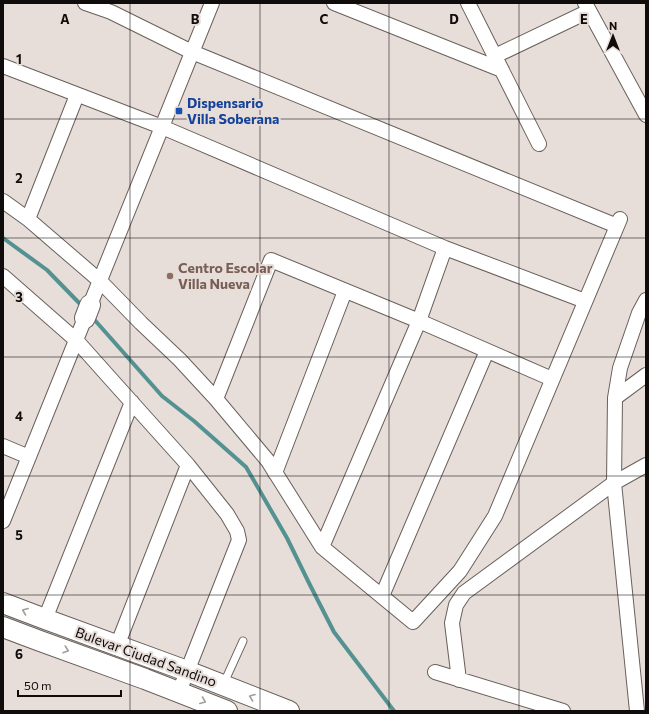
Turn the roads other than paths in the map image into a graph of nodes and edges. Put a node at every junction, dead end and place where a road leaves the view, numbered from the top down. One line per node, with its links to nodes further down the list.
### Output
1 (85, 3): 6 (street)
2 (212, 3): 6 (street)
3 (334, 3): 9 (street)
4 (468, 3): 7 (street)
5 (587, 7): 7 (street); 11 (street)
6 (192, 52): 12 (street); 21 (street)
7 (495, 56): 9 (street)
8 (3, 66): 10 (street)
9 (502, 70): 13 (street)
10 (78, 95): 12 (street); 15 (street)
11 (646, 115)
12 (162, 127): 16 (street); 18 (street)
13 (539, 144)
14 (3, 201): 15 (street)
15 (28, 219): 18 (street)
16 (445, 248): 21 (street); 22 (street)
17 (3, 276): 23 (street)
18 (100, 281): 23 (street); 28 (street)
19 (345, 291): 22 (street); 28 (street); 34 (street)
20 (646, 300): 27 (street)
21 (586, 301): 26 (street)
22 (419, 321): 24 (street); 37 (street)
23 (76, 340): 29 (street); 31 (street)
24 (487, 351): 26 (street); 38 (street)
25 (646, 375): 27 (street)
26 (552, 379): 38 (street)
27 (615, 398): 35 (street)
28 (216, 399): 34 (street)
29 (132, 402): 32 (street); 40 (street)
30 (3, 446): 31 (street)
31 (29, 457): 36 (street)
32 (188, 465): 43 (street); 44 (street)
33 (646, 465): 35 (street)
34 (275, 473): 37 (street)
35 (614, 483): 46 (street); 52 (street)
36 (3, 521)
37 (322, 547): 38 (street)
38 (382, 596)
39 (3, 603): 40 (street, Bulevar Ciudad Sandino, one-way to 39)
40 (45, 619): 43 (street, Bulevar Ciudad Sandino)
41 (3, 627): 48 (street, Bulevar Ciudad Sandino, one-way to 48)
42 (243, 641): 47 (lane)
43 (117, 646): 44 (street, Bulevar Ciudad Sandino)
44 (187, 671): 47 (street, Bulevar Ciudad Sandino); 48 (street)
45 (434, 672): 46 (street)
46 (459, 680): 51 (street)
47 (223, 685): 50 (street, Bulevar Ciudad Sandino, one-way to 47)
48 (179, 692): 49 (street, Bulevar Ciudad Sandino, one-way to 49)
49 (227, 711)
50 (289, 711)
51 (563, 711)
52 (637, 711)

